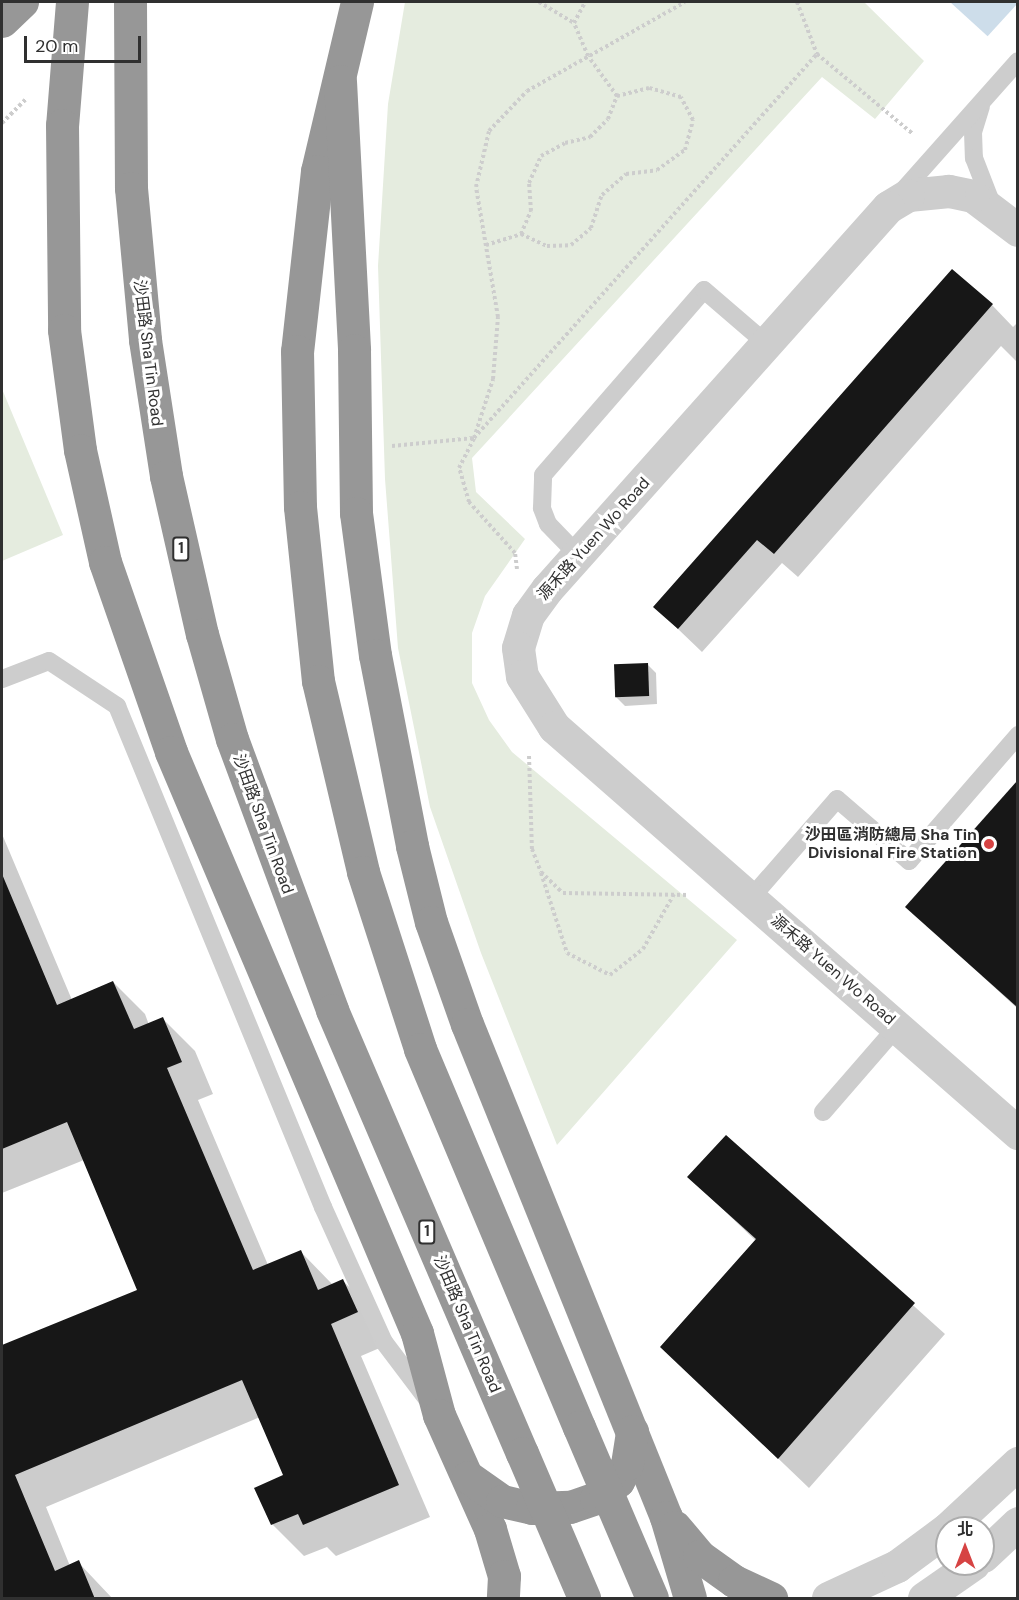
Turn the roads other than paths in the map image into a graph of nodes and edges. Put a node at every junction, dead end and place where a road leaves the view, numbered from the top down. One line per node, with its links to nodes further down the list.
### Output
1 (22, 2): 5 (highway)
2 (72, 2): 19 (highway)
3 (357, 2): 7 (highway)
4 (130, 16): 30 (highway, 沙田路 Sha Tin Road / 1, bridge)
5 (2, 21)
6 (1017, 61): 8 (lane)
7 (340, 81): 20 (highway); 31 (highway, bridge)
8 (986, 96): 9 (lane); 10 (lane)
9 (888, 207): 10 (street, 源禾路 Yuen Wo Road); 11 (street, 源禾路 Yuen Wo Road)
10 (1006, 220)
11 (768, 345): 12 (street, 源禾路 Yuen Wo Road); 12 (lane)
12 (578, 555): 15 (street, 源禾路 Yuen Wo Road)
13 (2, 679): 19 (lane)
14 (1017, 735): 15 (lane)
15 (751, 898): 16 (street, 源禾路 Yuen Wo Road)
16 (897, 1027): 17 (lane); 18 (street, 源禾路 Yuen Wo Road)
17 (823, 1112)
18 (1017, 1133)
19 (439, 1415): 22 (highway)
20 (632, 1431): 22 (highway); 24 (highway)
21 (1017, 1463): 23 (street)
22 (468, 1477): 29 (highway)
23 (961, 1516)
24 (666, 1517): 32 (highway); 33 (highway)
25 (1017, 1523): 27 (street)
26 (935, 1538): 34 (street)
27 (995, 1544)
28 (956, 1576): 35 (street)
29 (510, 1591)
30 (584, 1599)
31 (652, 1599)
32 (690, 1599)
33 (771, 1599)
34 (828, 1599)
35 (924, 1599)

